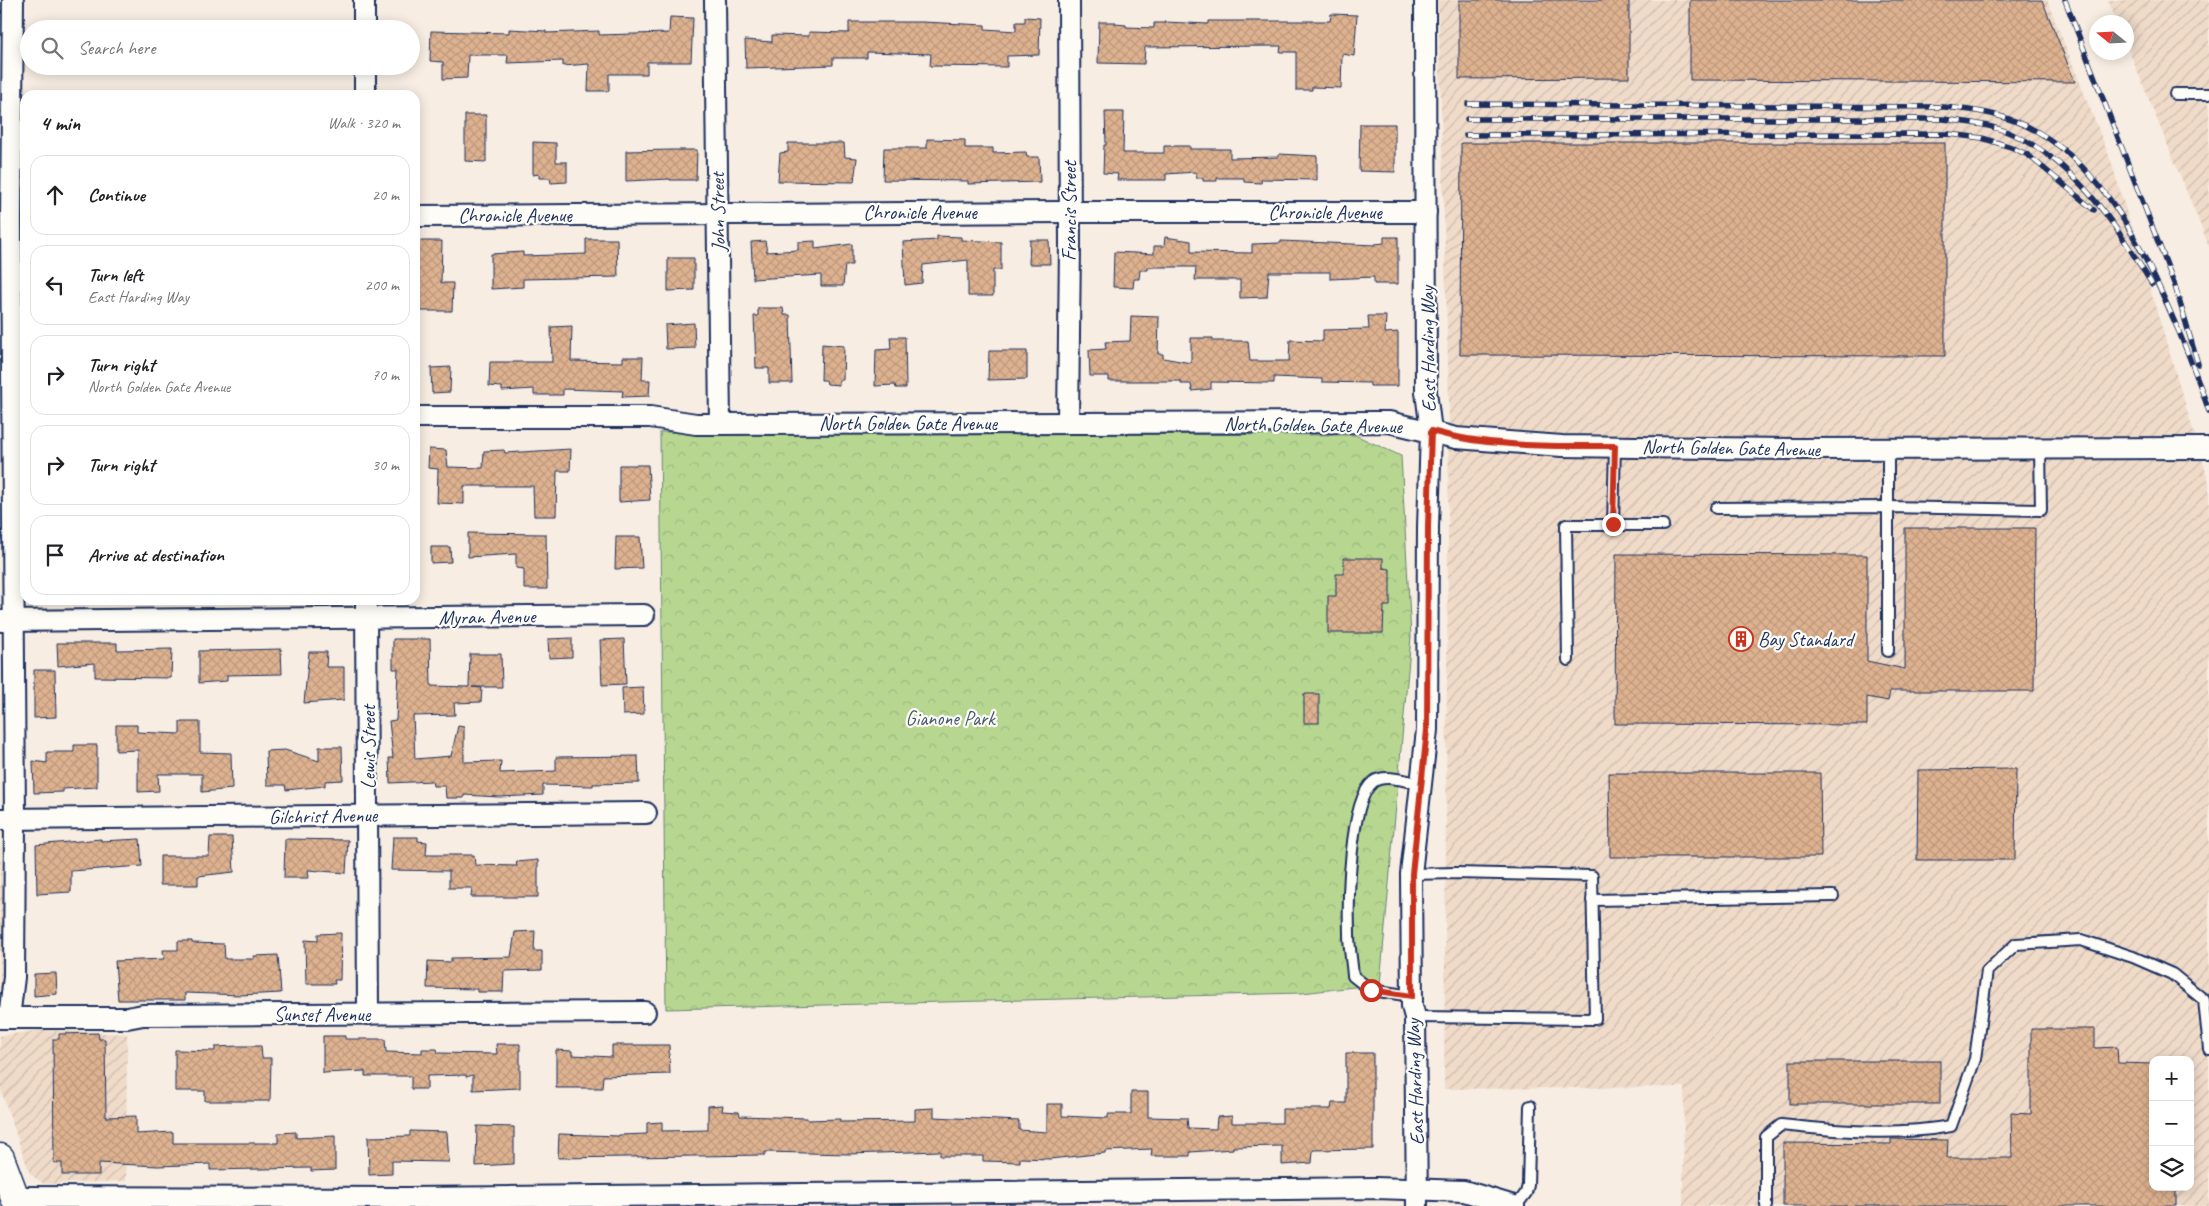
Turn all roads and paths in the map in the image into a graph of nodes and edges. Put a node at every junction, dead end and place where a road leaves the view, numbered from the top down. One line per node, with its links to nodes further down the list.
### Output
1 (13, 0): 15 (street)
2 (364, 0): 6 (street)
3 (715, 0): 13 (street, John Street)
4 (1069, 0): 11 (street, Francis Street)
5 (1425, 0): 12 (street, East Harding Way)
6 (364, 20)
7 (365, 75): 8 (street)
8 (365, 90)
9 (2175, 94): 10 (lane)
10 (2209, 94)
11 (1069, 212): 12 (street, Chronicle Avenue); 13 (street, Chronicle Avenue); 18 (street, Francis Street)
12 (1426, 212): 20 (street, East Harding Way)
13 (718, 214): 14 (street, Chronicle Avenue); 19 (street, John Street)
14 (420, 216)
15 (12, 219): 17 (street)
16 (420, 417): 19 (street, North Golden Gate Avenue)
17 (12, 418): 31 (street)
18 (1068, 423): 19 (street, North Golden Gate Avenue); 20 (street, North Golden Gate Avenue)
19 (720, 424)
20 (1431, 431): 21 (street, North Golden Gate Avenue); 34 (street, East Harding Way)
21 (1615, 446): 22 (street, North Golden Gate Avenue); 27 (lane)
22 (1888, 448): 23 (street, North Golden Gate Avenue); 25 (lane)
23 (2040, 448): 24 (street, North Golden Gate Avenue); 25 (lane)
24 (2209, 448)
25 (1888, 507): 26 (lane); 32 (lane)
26 (1716, 508)
27 (1613, 524): 28 (lane); 33 (lane)
28 (1663, 525)
29 (366, 609): 30 (street, Myran Avenue); 31 (street, Myran Avenue); 36 (street, Lewis Street)
30 (644, 615)
31 (7, 621): 37 (street)
32 (1888, 651)
33 (1568, 660)
34 (1422, 784): 38 (street, East Harding Way); 41 (lane)
35 (646, 813): 36 (street, Gilchrist Avenue)
36 (368, 814): 37 (street, Gilchrist Avenue); 43 (street, Lewis Street)
37 (7, 819): 45 (street)
38 (1412, 874): 40 (lane); 41 (street, East Harding Way)
39 (1833, 896): 40 (lane)
40 (1592, 900): 44 (lane)
41 (1412, 996): 44 (street, East Harding Way)
42 (645, 1012): 43 (street, Sunset Avenue)
43 (368, 1014): 45 (street, Sunset Avenue)
44 (1415, 1017): 49 (street, East Harding Way)
45 (5, 1018)
46 (2209, 1049): 52 (lane)
47 (1530, 1106): 51 (lane)
48 (8, 1183): 50 (street)
49 (1417, 1197): 50 (street); 51 (street)
50 (408, 1202)
51 (1515, 1206)
52 (1766, 1206)

